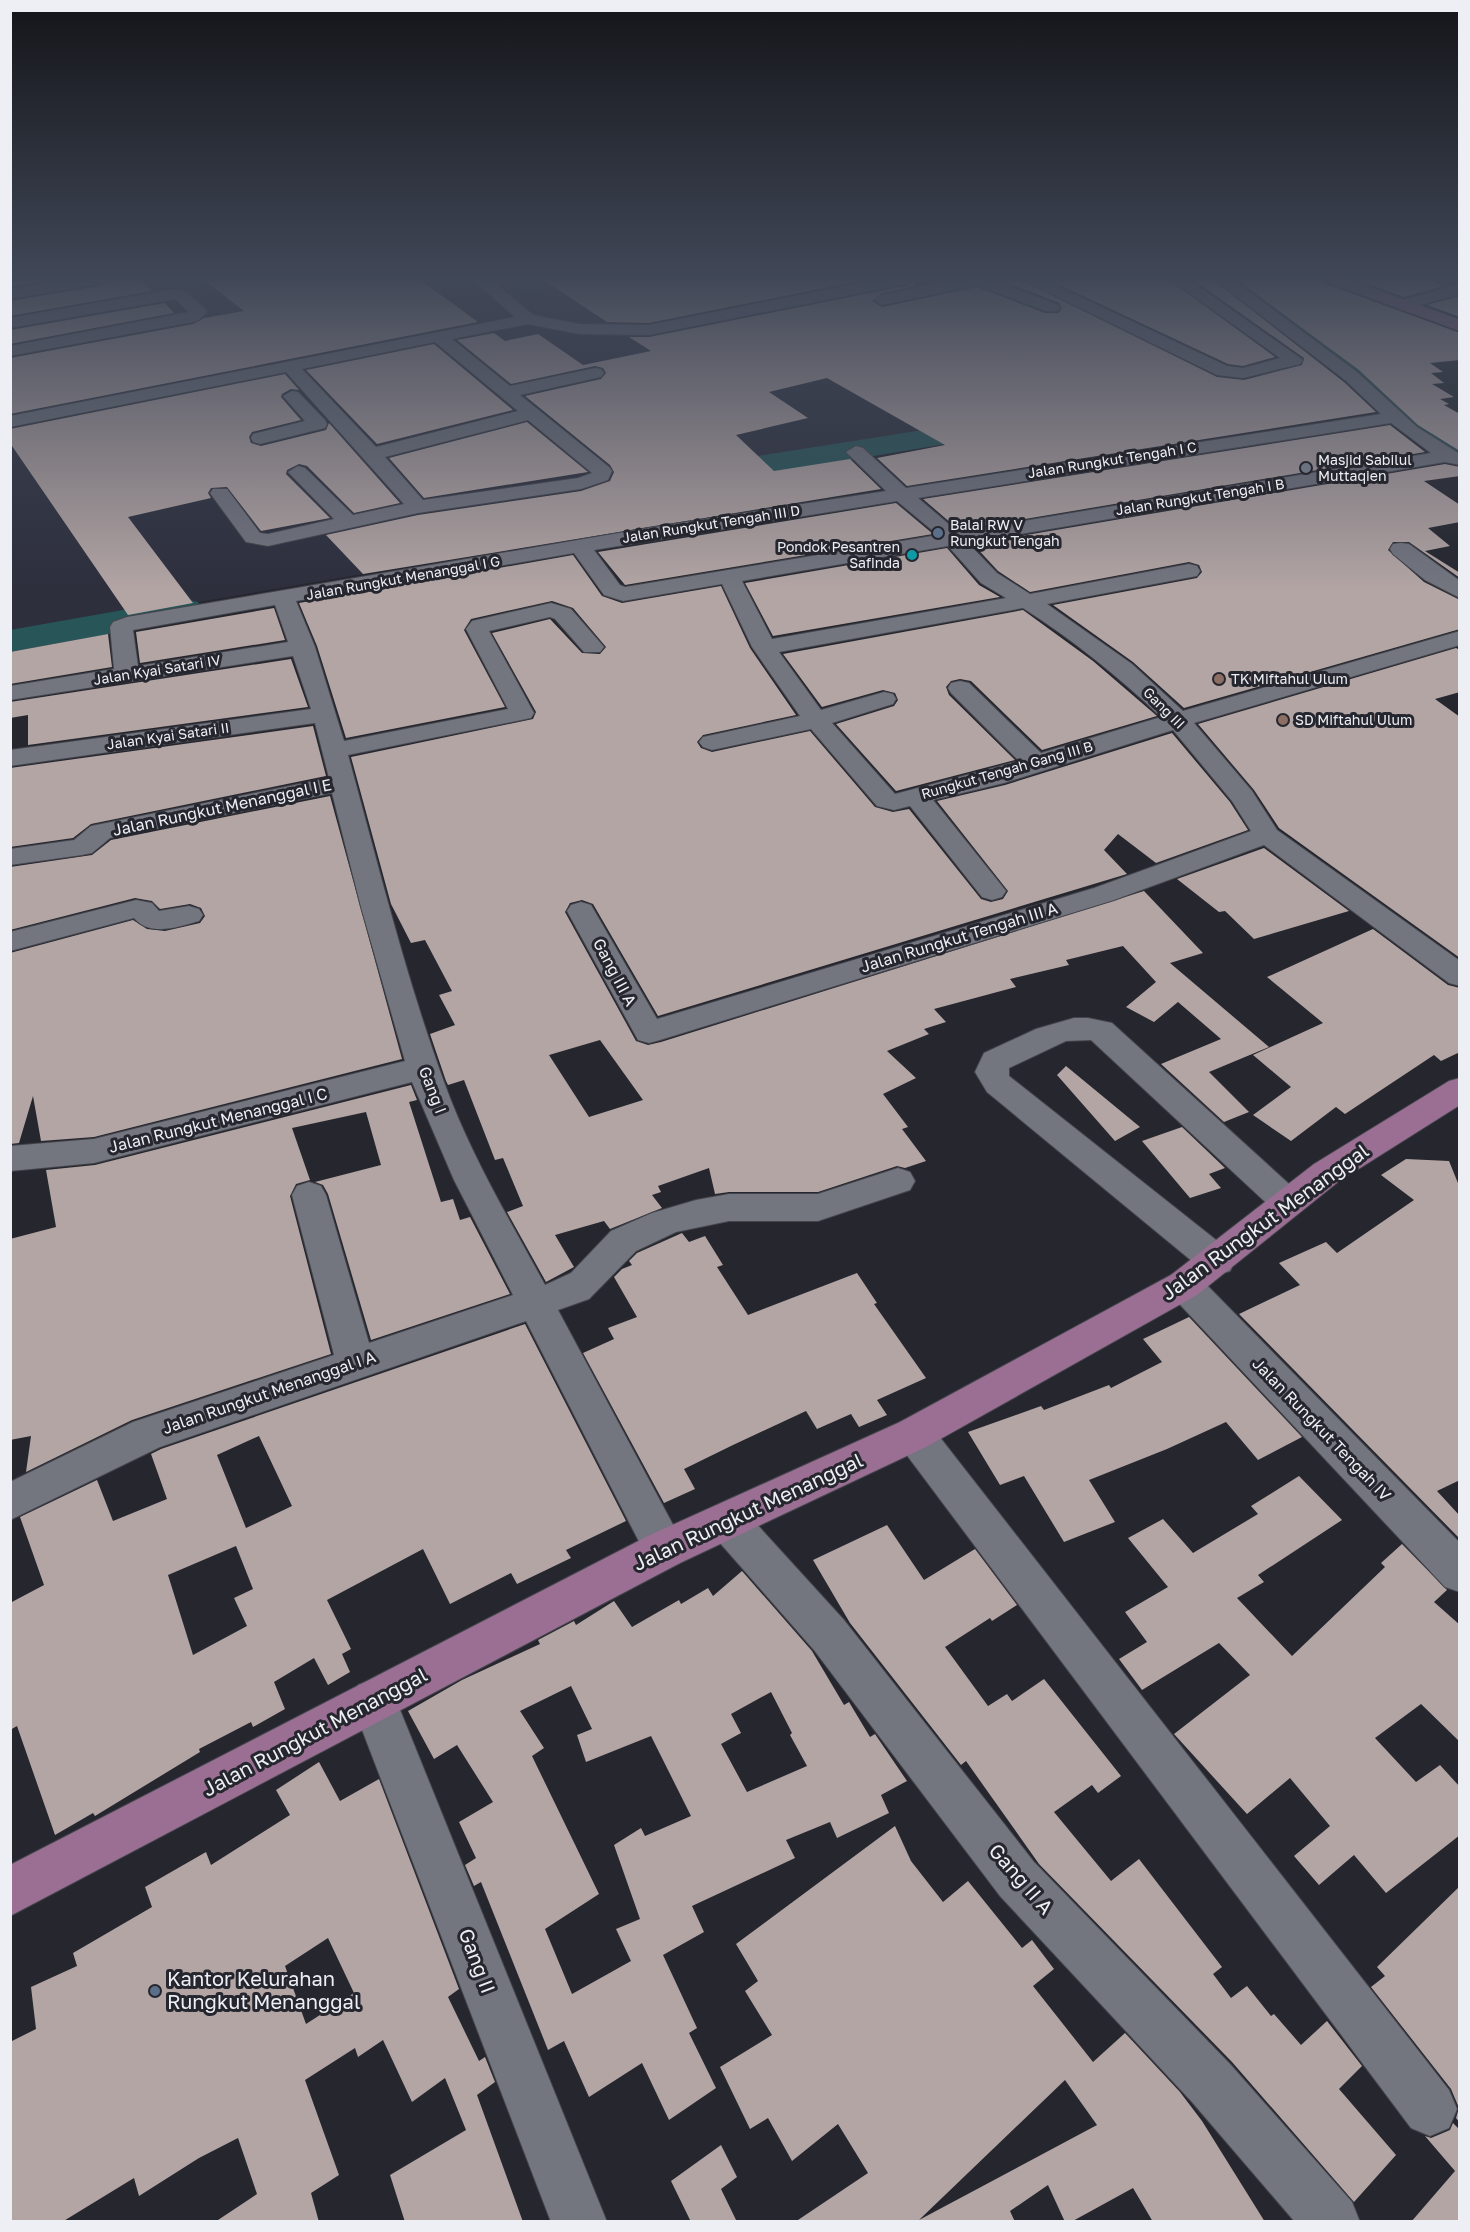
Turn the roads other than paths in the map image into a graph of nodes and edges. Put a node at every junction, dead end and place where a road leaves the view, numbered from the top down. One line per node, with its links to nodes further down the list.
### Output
1 (210, 383): 12 (street)
2 (279, 383): 13 (street)
3 (304, 383): 15 (street)
4 (497, 383): 9 (street)
5 (548, 383): 9 (street)
6 (1361, 383): 11 (street)
7 (1383, 383): 8 (street)
8 (1393, 391)
9 (508, 392): 10 (street)
10 (534, 413): 15 (street); 20 (street)
11 (1412, 421): 16 (street); 19 (street, Jalan Rungkut Tengah I C)
12 (10, 422)
13 (260, 438)
14 (856, 452): 19 (street, Gang III)
15 (372, 454): 20 (street)
16 (1454, 459): 22 (street, Jalan Rungkut Tengah I B)
17 (298, 472): 21 (street)
18 (220, 494): 21 (street)
19 (901, 494): 22 (street, Gang III); 23 (street, Jalan Rungkut Tengah III D)
20 (418, 507): 21 (street)
21 (348, 522)
22 (952, 538): 27 (street, Jalan Rungkut Tengah I B); 30 (street, Gang III)
23 (580, 546): 25 (street, Jalan Rungkut Tengah III D); 27 (street, Jalan Rungkut Tengah I B)
24 (1401, 549): 28 (street)
25 (522, 557): 29 (street, Jalan Rungkut Menanggal I G)
26 (1189, 571): 30 (street)
27 (728, 575): 34 (street, Rungkut Tengah Gang III B)
28 (1460, 591)
29 (284, 598): 32 (street, Gang I); 35 (street, Jalan Rungkut Menanggal I G)
30 (1028, 602): 34 (street); 41 (street, Gang III)
31 (1460, 638): 41 (street, Rungkut Tengah Gang III B)
32 (303, 647): 35 (street, Jalan Kyai Satari IV); 39 (street, Gang I)
33 (592, 647): 43 (street)
34 (764, 647): 40 (street, Rungkut Tengah Gang III B)
35 (127, 676): 37 (street, Jalan Kyai Satari IV)
36 (960, 688): 45 (street)
37 (10, 693)
38 (884, 699): 40 (street)
39 (326, 714): 43 (street, Gang I); 44 (street, Jalan Kyai Satari II)
40 (816, 720): 42 (street); 47 (street, Rungkut Tengah Gang III B)
41 (1178, 720): 45 (street, Rungkut Tengah Gang III B); 48 (street, Gang III)
42 (712, 742)
43 (335, 750): 46 (street, Gang I)
44 (10, 758)
45 (1036, 763): 47 (street, Rungkut Tengah Gang III B)
46 (343, 783): 49 (street, Jalan Rungkut Menanggal I E); 56 (street, Gang I)
47 (917, 797): 50 (street)
48 (1267, 835): 54 (street, Gang III); 55 (street, Jalan Rungkut Tengah III A)
49 (10, 858)
50 (992, 891)
51 (581, 912): 55 (street, Gang III A)
52 (189, 915): 53 (street)
53 (10, 942)
54 (1460, 976)
55 (649, 1032)
56 (423, 1068): 58 (street, Jalan Rungkut Menanggal I C); 64 (street, Gang I)
57 (1460, 1089): 61 (main road, Jalan Rungkut Menanggal)
58 (10, 1159)
59 (898, 1181): 64 (street, Jalan Rungkut Menanggal I A)
60 (309, 1195): 65 (street)
61 (1287, 1202): 62 (main road, Jalan Rungkut Menanggal); 62 (street)
62 (1216, 1261): 63 (main road, Jalan Rungkut Menanggal)
63 (1184, 1285): 66 (main road, Jalan Rungkut Menanggal); 70 (street, Jalan Rungkut Tengah IV)
64 (537, 1304): 65 (street, Jalan Rungkut Menanggal I A); 69 (street, Gang I)
65 (355, 1362): 67 (street, Jalan Rungkut Menanggal I A)
66 (914, 1434): 68 (main road, Jalan Rungkut Menanggal); 73 (street)
67 (10, 1502)
68 (728, 1522): 69 (main road, Jalan Rungkut Menanggal); 75 (street, Gang II A)
69 (665, 1549): 71 (main road, Jalan Rungkut Menanggal)
70 (1460, 1573)
71 (374, 1701): 72 (main road, Jalan Rungkut Menanggal); 74 (street, Gang II)
72 (10, 1892)
73 (1430, 2109)
74 (579, 2222)
75 (1332, 2222)

